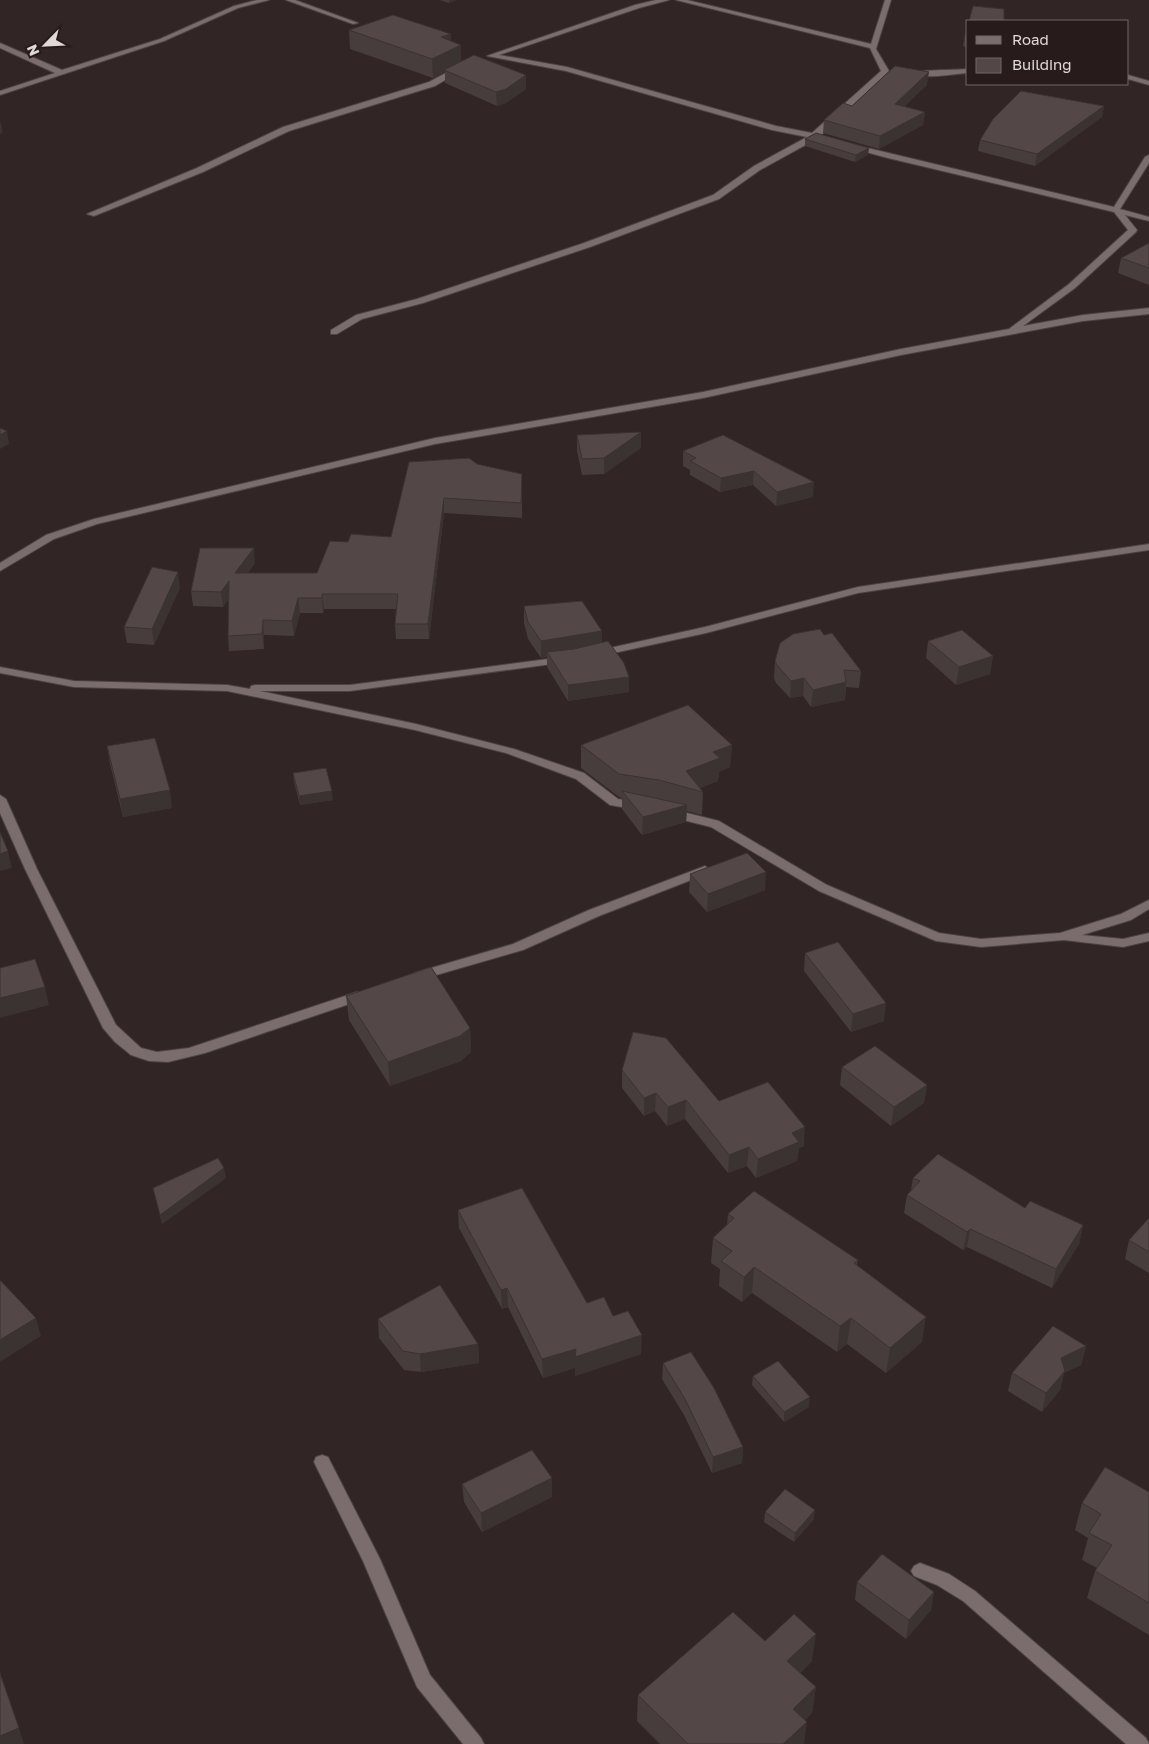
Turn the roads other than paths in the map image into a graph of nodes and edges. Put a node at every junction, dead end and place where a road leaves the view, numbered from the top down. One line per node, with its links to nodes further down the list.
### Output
1 (266, 0): 16 (street)
2 (289, 0): 6 (street)
3 (666, 0): 9 (street)
4 (678, 0): 8 (street)
5 (885, 1): 8 (street)
6 (355, 23)
7 (0, 44): 16 (street)
8 (874, 47): 12 (street)
9 (490, 56): 10 (street); 20 (street)
10 (482, 60)
11 (465, 67): 25 (street)
12 (885, 71): 14 (street); 20 (street)
13 (966, 71): 15 (street)
14 (894, 72)
15 (904, 72)
16 (62, 73): 19 (street)
17 (1129, 77): 18 (street)
18 (1148, 83)
19 (0, 93)
20 (813, 136): 21 (street); 28 (street)
21 (822, 138)
22 (849, 145): 24 (street)
23 (1149, 157): 24 (street)
24 (1116, 210): 26 (street); 29 (street)
25 (91, 214)
26 (1149, 219)
27 (1149, 311): 29 (street)
28 (334, 332)
29 (1011, 332): 31 (street)
30 (1149, 547): 32 (street)
31 (0, 568)
32 (593, 655)
33 (574, 659): 35 (street)
34 (0, 670): 35 (street)
35 (227, 688): 37 (street)
36 (0, 799): 44 (street)
37 (756, 851): 38 (street); 41 (street)
38 (738, 858)
39 (720, 864): 43 (street)
40 (1149, 904): 41 (street)
41 (1061, 937): 42 (street)
42 (1149, 937)
43 (402, 981)
44 (375, 991)
45 (322, 1462): 47 (street)
46 (920, 1572): 48 (street)
47 (475, 1744)
48 (1140, 1744)

